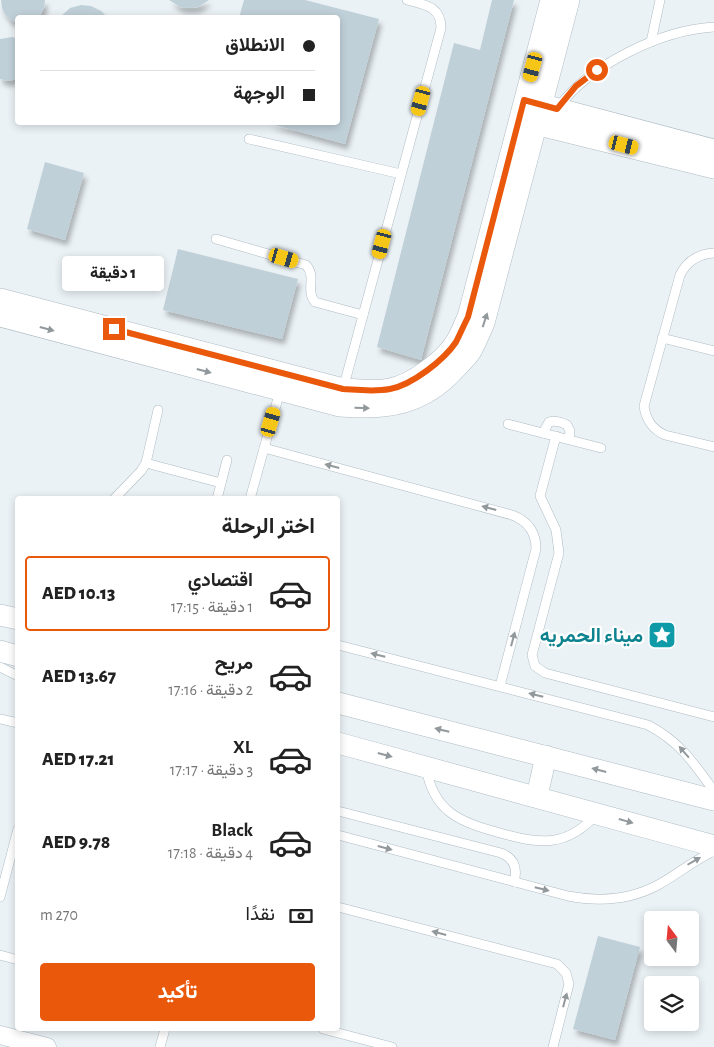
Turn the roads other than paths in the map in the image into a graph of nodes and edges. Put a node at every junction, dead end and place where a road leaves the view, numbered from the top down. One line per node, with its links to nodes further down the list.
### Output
1 (407, 0): 5 (lane)
2 (551, 0): 8 (street)
3 (568, 0): 8 (street)
4 (660, 0): 7 (lane)
5 (426, 2): 12 (lane)
6 (714, 27): 7 (lane)
7 (651, 42): 8 (lane)
8 (538, 114): 10 (street); 11 (street); 20 (street, one-way to 8); 21 (street)
9 (249, 139): 12 (lane)
10 (714, 150)
11 (714, 168)
12 (401, 174): 16 (lane)
13 (216, 238): 16 (lane)
14 (714, 252): 18 (lane)
15 (0, 299): 20 (street)
16 (363, 315): 21 (lane)
17 (0, 316): 20 (street, one-way to 20)
18 (662, 338): 19 (lane); 27 (lane)
19 (714, 351)
20 (283, 382): 21 (street); 28 (lane)
21 (343, 389)
22 (158, 410): 31 (lane)
23 (508, 424): 24 (lane)
24 (543, 433): 25 (lane); 26 (lane)
25 (556, 436): 26 (lane); 45 (lane)
26 (569, 439): 29 (lane)
27 (714, 447)
28 (264, 448): 35 (lane); 43 (lane, one-way to 28)
29 (601, 448)
30 (227, 460): 32 (lane)
31 (146, 463): 32 (lane); 33 (lane)
32 (221, 484): 34 (lane)
33 (117, 496)
34 (218, 496)
35 (251, 496)
36 (0, 615): 37 (street)
37 (15, 618)
38 (340, 646): 43 (lane, one-way to 38)
39 (0, 651): 40 (street)
40 (15, 655)
41 (0, 667): 42 (lane)
42 (15, 674)
43 (500, 686): 51 (lane, one-way to 43)
44 (340, 704): 49 (street, one-way to 44)
45 (714, 717)
46 (0, 718): 47 (lane)
47 (15, 722)
48 (340, 744): 50 (street, one-way to 50)
49 (546, 756): 52 (street); 53 (street, one-way to 49)
50 (426, 766): 52 (street); 55 (lane)
51 (714, 791)
52 (536, 796): 55 (street)
53 (714, 800)
54 (340, 812): 61 (lane)
55 (598, 813): 58 (street, one-way to 58)
56 (340, 836): 61 (lane, one-way to 61)
57 (15, 837): 60 (lane)
58 (714, 846)
59 (714, 851): 61 (lane, one-way to 59)
60 (4, 862): 62 (lane)
61 (514, 882)
62 (0, 897)
63 (340, 908): 72 (lane, one-way to 63)
64 (0, 956): 65 (lane)
65 (15, 959)
66 (164, 1031): 70 (lane)
67 (331, 1031): 71 (lane)
68 (0, 1035): 69 (street)
69 (47, 1047)
70 (160, 1047)
71 (392, 1047)
72 (553, 1047)

